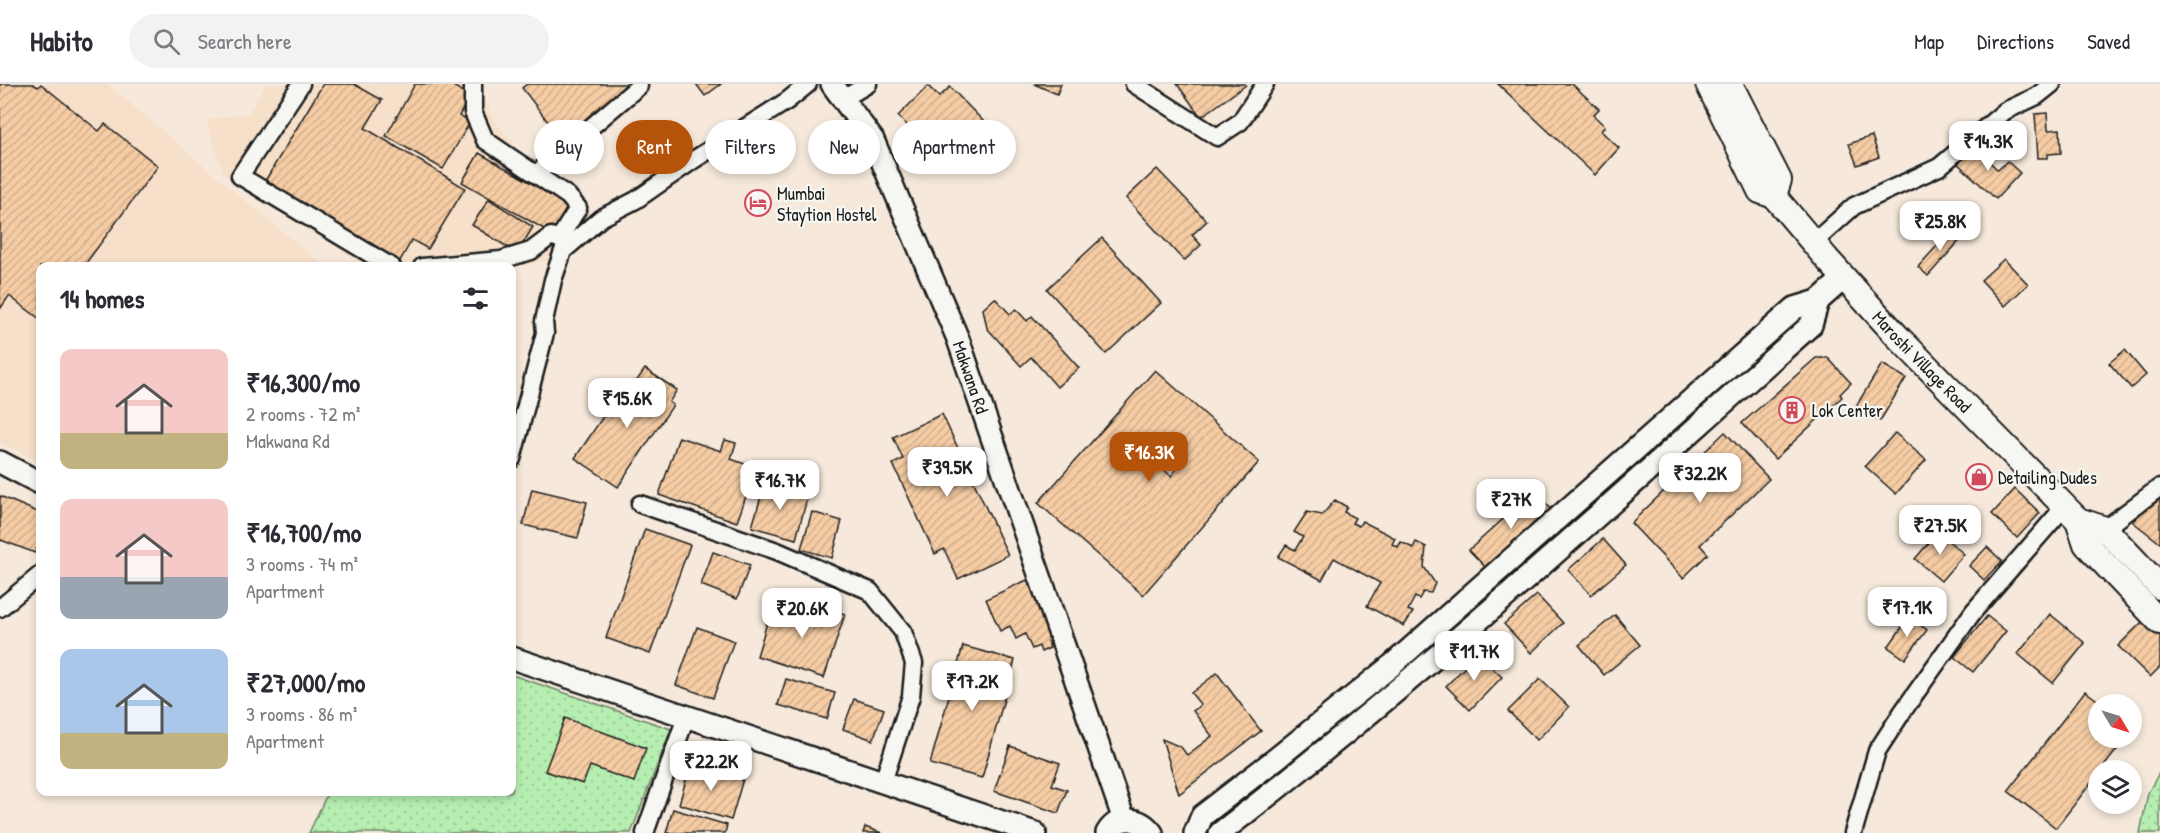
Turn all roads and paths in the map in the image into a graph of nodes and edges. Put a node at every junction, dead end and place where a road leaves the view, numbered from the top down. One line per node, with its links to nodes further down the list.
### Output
1 (301, 84): 17 (street)
2 (473, 84): 13 (street)
3 (808, 84): 21 (street)
4 (868, 84): 11 (street)
5 (1134, 84): 6 (street)
6 (1265, 84)
7 (1708, 84): 15 (main road, Maroshi Village Road)
8 (1730, 84): 15 (main road)
9 (2052, 84): 16 (street)
10 (639, 86): 12 (street)
11 (837, 91): 36 (street, Makwana Rd)
12 (599, 120)
13 (534, 173)
14 (536, 174): 18 (street)
15 (1774, 196): 16 (main road, Maroshi Village Road)
16 (1813, 243): 19 (main road, Maroshi Village Road)
17 (384, 262)
18 (478, 262)
19 (1844, 278): 20 (street); 26 (main road, Maroshi Village Road)
20 (1818, 301): 40 (street); 41 (street)
21 (516, 444)
22 (0, 462): 23 (street)
23 (36, 481)
24 (2160, 487): 27 (street)
25 (640, 504): 35 (street)
26 (2072, 513): 27 (main road, Maroshi Village Road); 28 (main road, Maroshi Village Road); 42 (street)
27 (2105, 529): 28 (street); 30 (main road, Maroshi Village Road)
28 (2086, 544): 32 (main road, Maroshi Village Road)
29 (36, 578): 31 (street)
30 (2160, 587)
31 (0, 608)
32 (2160, 622)
33 (516, 659): 34 (street)
34 (686, 717): 35 (street); 37 (street)
35 (883, 782): 38 (street)
36 (1116, 826): 39 (street)
37 (645, 833)
38 (1035, 833)
39 (1152, 833)
40 (1195, 833)
41 (1220, 833)
42 (1853, 833)

